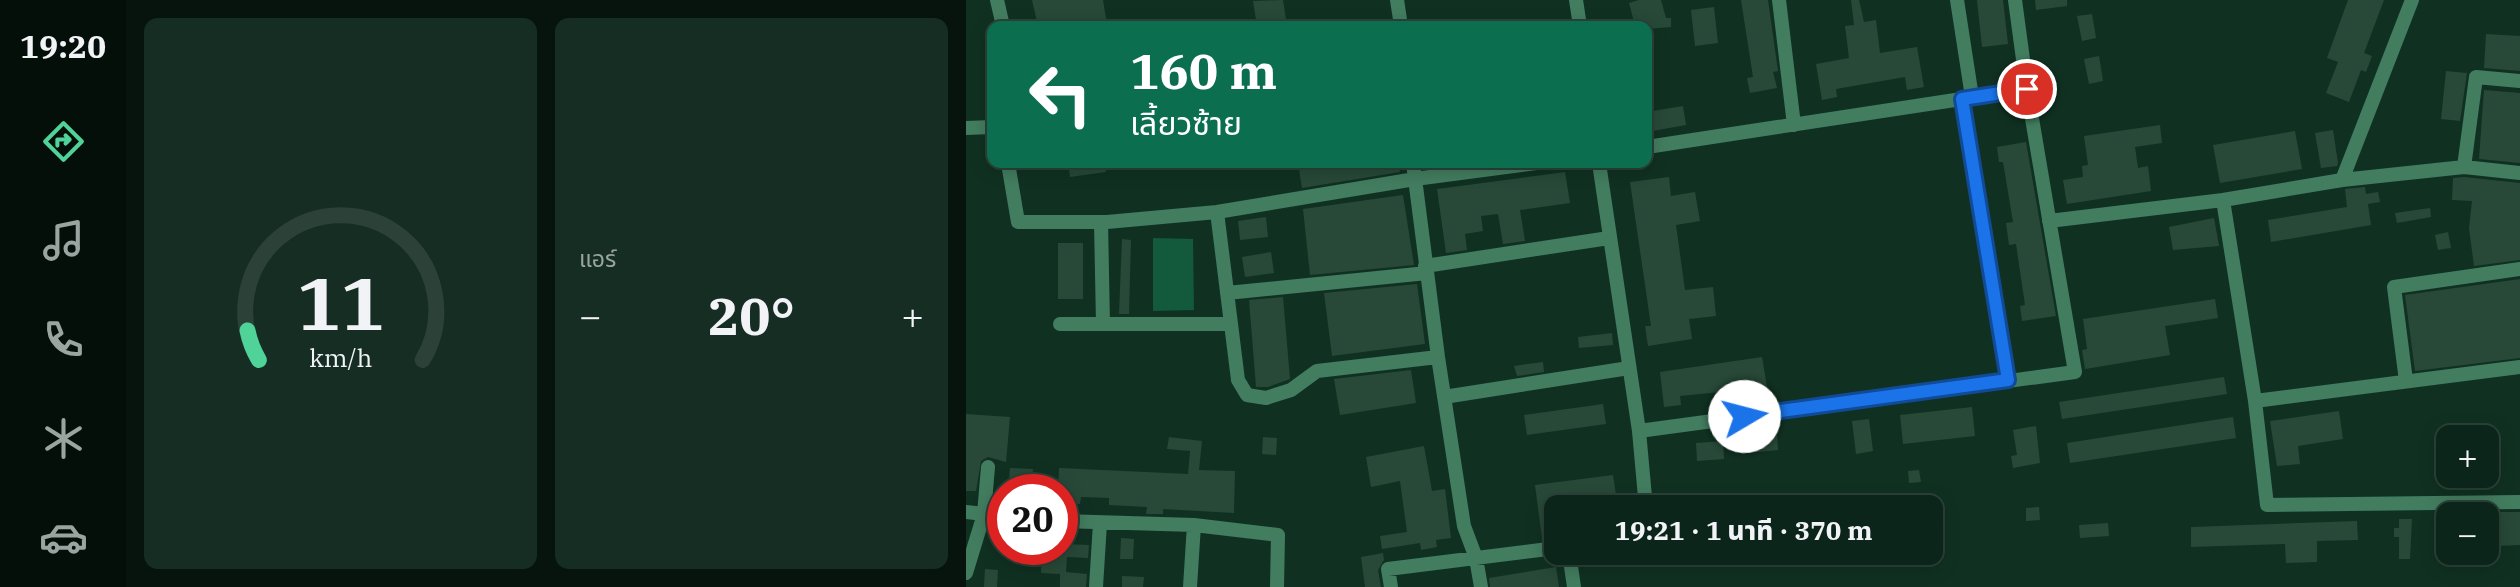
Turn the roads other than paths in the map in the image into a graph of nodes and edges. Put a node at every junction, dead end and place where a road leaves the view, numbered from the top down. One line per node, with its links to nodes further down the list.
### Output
1 (997, 0): 8 (lane)
2 (1396, 0): 9 (lane)
3 (1576, 0): 10 (lane)
4 (1779, 0): 14 (lane)
5 (1957, 0): 13 (lane)
6 (2015, 0): 12 (lane)
7 (2412, 0): 25 (lane)
8 (1002, 21)
9 (1400, 21)
10 (1579, 21)
11 (2520, 81): 18 (lane)
12 (2027, 89): 13 (lane); 29 (lane)
13 (1967, 98): 14 (lane); 40 (lane)
14 (1794, 125): 17 (lane)
15 (987, 127): 16 (lane)
16 (966, 128)
17 (1652, 146)
18 (2464, 167): 23 (lane); 25 (lane)
19 (1009, 168): 28 (lane)
20 (1414, 168): 24 (lane)
21 (1498, 168): 24 (lane)
22 (1600, 168): 30 (lane)
23 (2520, 173)
24 (1415, 179): 27 (lane); 31 (lane)
25 (2342, 180): 26 (lane)
26 (2223, 201): 29 (lane); 43 (lane)
27 (1217, 212): 28 (lane); 33 (lane)
28 (1101, 222): 35 (lane)
29 (2049, 222): 40 (lane)
30 (1609, 238): 31 (lane); 39 (lane)
31 (1426, 269): 33 (lane); 37 (lane)
32 (2520, 269): 41 (lane)
33 (1227, 293): 36 (lane)
34 (1060, 324): 35 (lane)
35 (1103, 324): 36 (lane)
36 (1231, 324): 37 (lane)
37 (1438, 357): 42 (lane)
38 (2520, 367): 41 (lane)
39 (1629, 368): 42 (lane); 44 (lane)
40 (2008, 380): 44 (lane)
41 (2406, 381): 43 (lane)
42 (1444, 397): 55 (lane)
43 (2255, 401): 47 (lane)
44 (1639, 431): 46 (lane)
45 (988, 467): 49 (lane)
46 (1645, 495)
47 (2520, 502)
48 (966, 512): 49 (lane)
49 (984, 514): 50 (lane); 57 (lane)
50 (987, 514)
51 (1078, 522): 52 (lane)
52 (1100, 523): 53 (lane); 58 (lane)
53 (1194, 525): 59 (lane); 60 (lane)
54 (1544, 550): 55 (lane)
55 (1476, 558): 61 (lane); 62 (lane)
56 (1571, 565): 63 (lane)
57 (967, 578)
58 (1096, 587)
59 (1190, 587)
60 (1278, 587)
61 (1391, 587)
62 (1481, 587)
63 (1574, 587)

